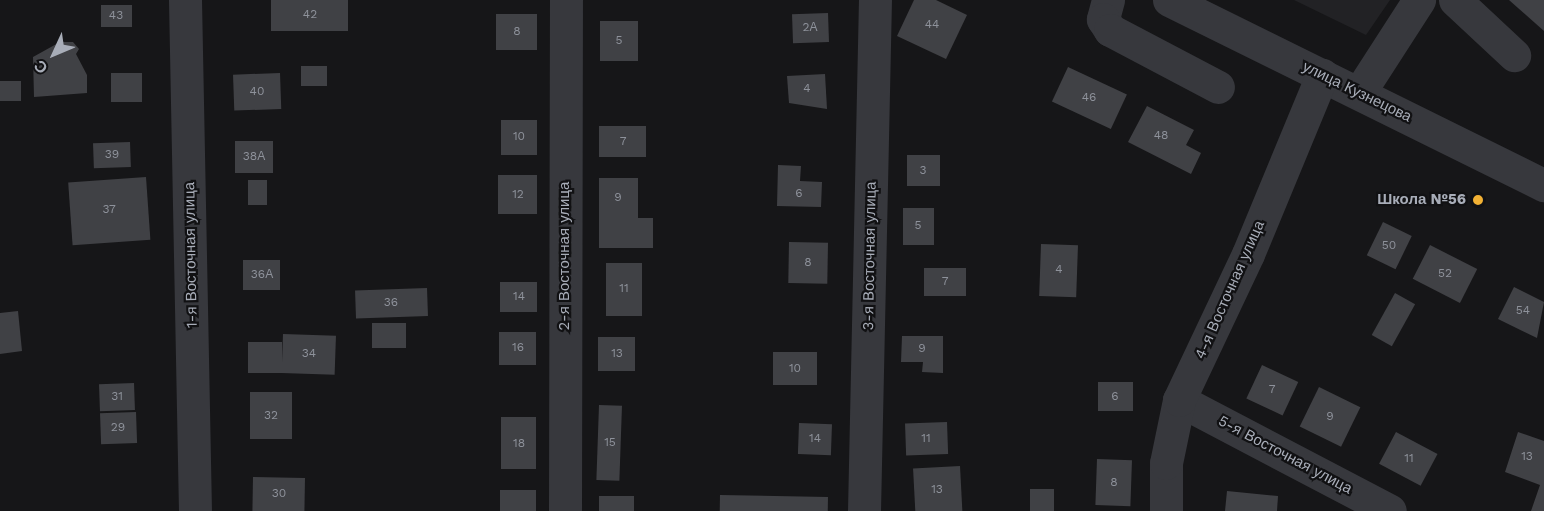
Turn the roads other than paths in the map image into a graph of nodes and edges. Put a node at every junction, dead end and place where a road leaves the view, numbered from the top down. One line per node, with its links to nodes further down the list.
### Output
1 (185, 0): 14 (street, 1-я Восточная улица)
2 (566, 0): 15 (street, 2-я Восточная улица)
3 (875, 0): 16 (street, 3-я Восточная улица)
4 (1108, 0): 10 (street)
5 (1169, 0): 9 (street, улица Кузнецова)
6 (1419, 0): 11 (street)
7 (1455, 0): 8 (street)
8 (1514, 55)
9 (1322, 75): 11 (street, улица Кузнецова); 13 (street, 4-я Восточная улица)
10 (1218, 87)
11 (1359, 93): 12 (street, улица Кузнецова)
12 (1544, 185)
13 (1179, 400): 17 (street, 4-я Восточная улица); 18 (street, 5-я Восточная улица)
14 (195, 511)
15 (565, 511)
16 (864, 511)
17 (1166, 511)
18 (1390, 511)

